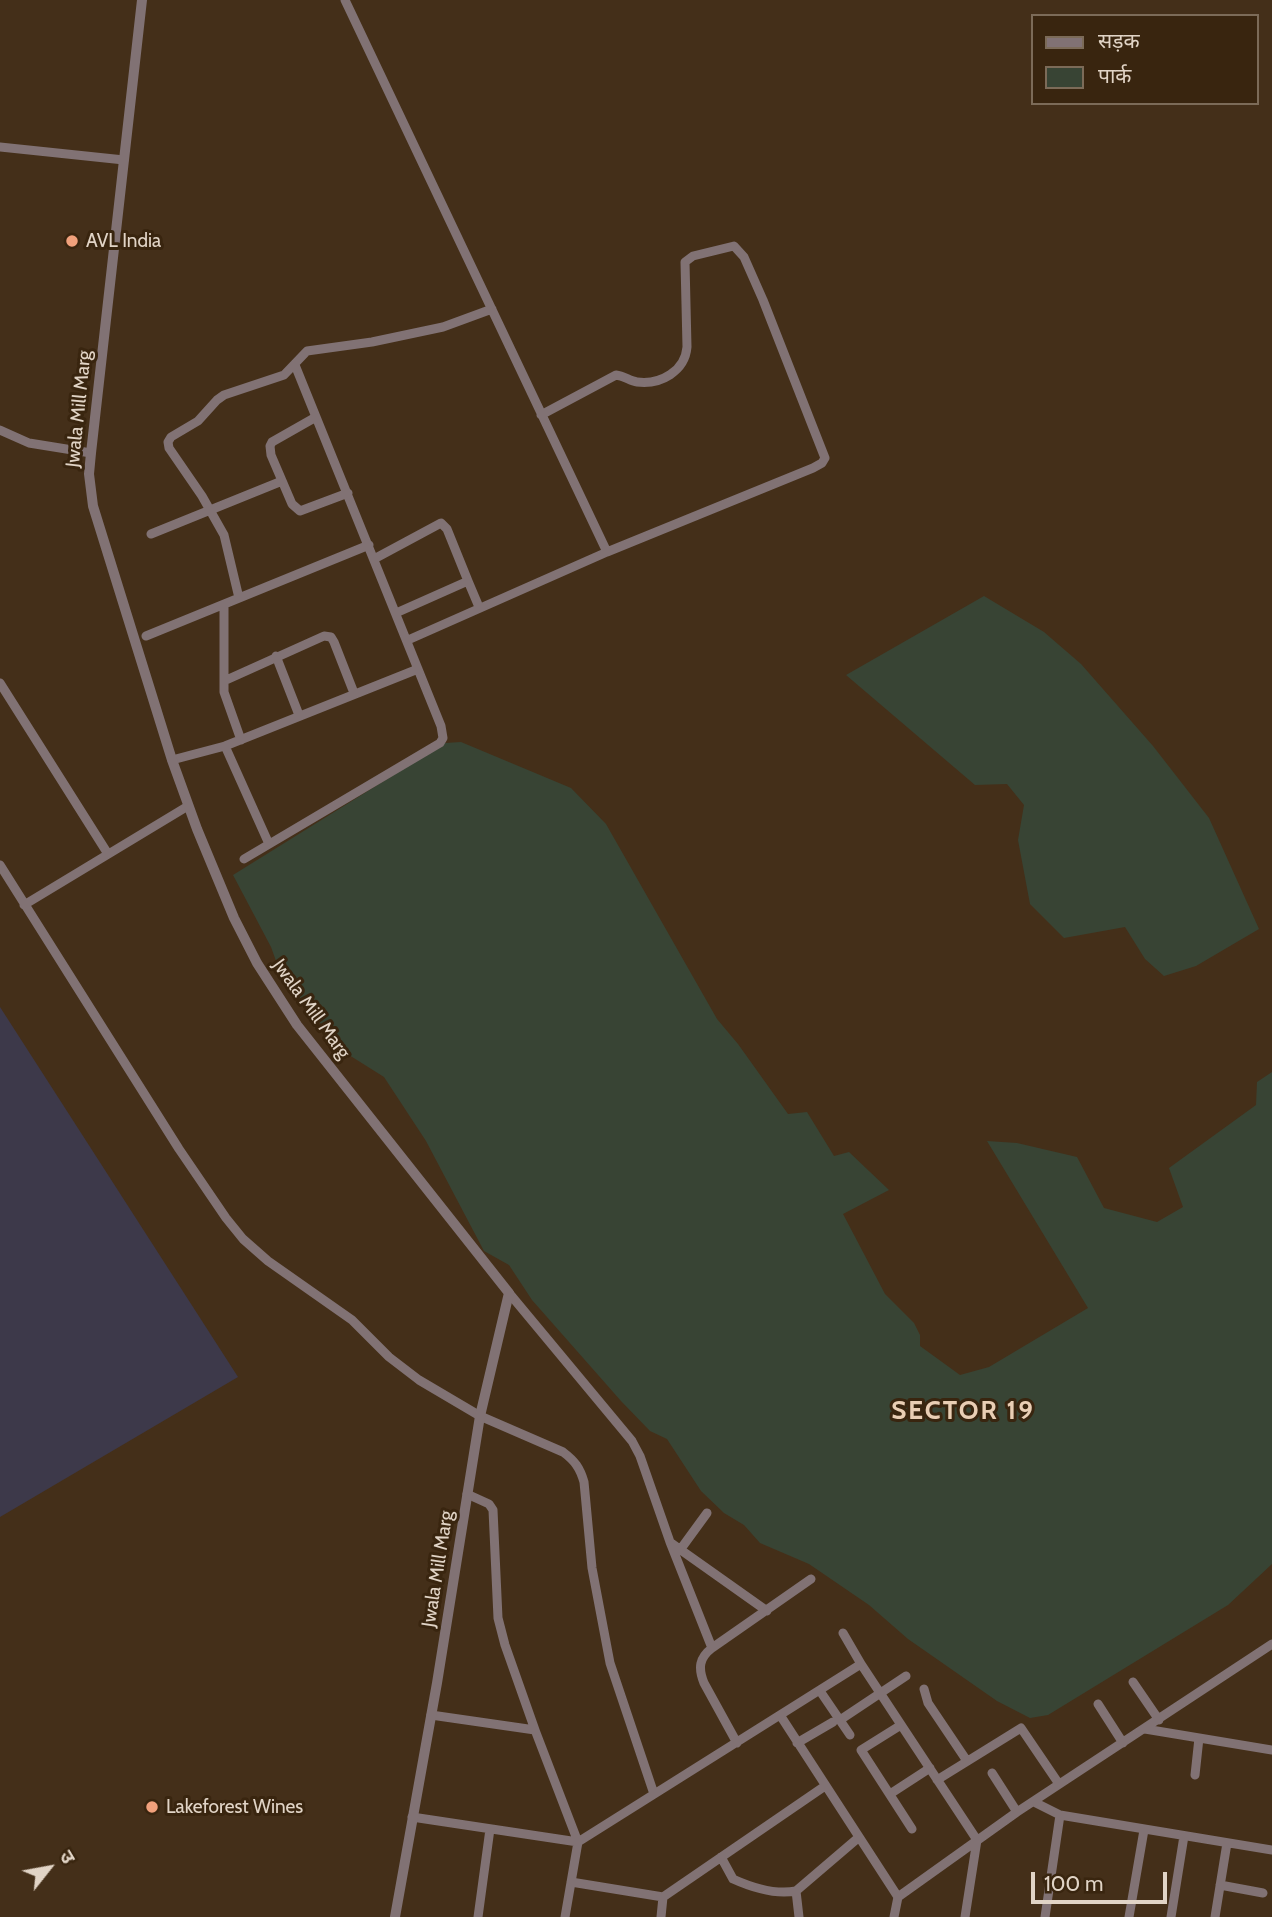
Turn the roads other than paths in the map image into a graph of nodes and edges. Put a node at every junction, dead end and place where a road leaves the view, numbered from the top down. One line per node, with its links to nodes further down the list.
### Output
1 (142, 0): 4 (street, Jwala Mill Marg)
2 (345, 0): 5 (street)
3 (0, 147): 4 (street)
4 (124, 160): 10 (street, Jwala Mill Marg)
5 (492, 309): 6 (street); 7 (street)
6 (295, 365): 8 (street); 13 (street)
7 (541, 415): 16 (street); 16 (street)
8 (316, 417): 11 (street); 12 (street)
9 (0, 430): 10 (street)
10 (91, 453): 33 (street, Jwala Mill Marg)
11 (282, 481): 12 (street); 13 (street)
12 (348, 493): 15 (street)
13 (211, 512): 14 (street); 19 (street)
14 (151, 534)
15 (369, 545): 17 (street); 19 (street)
16 (607, 552): 21 (street)
17 (374, 559): 18 (street); 22 (street)
18 (468, 581): 21 (street); 22 (street)
19 (239, 598): 20 (street)
20 (224, 605): 23 (street); 27 (street)
21 (479, 607): 24 (street)
22 (396, 613): 24 (street)
23 (146, 636)
24 (408, 640): 26 (street)
25 (276, 656): 27 (street); 29 (street); 30 (street)
26 (418, 669): 29 (street); 35 (street)
27 (224, 681): 31 (street)
28 (0, 683): 36 (street)
29 (354, 693): 30 (street)
30 (299, 716): 31 (street)
31 (242, 740): 32 (street)
32 (225, 746): 33 (street); 35 (street)
33 (172, 760): 34 (street, Jwala Mill Marg)
34 (188, 806): 36 (street); 40 (street, Jwala Mill Marg)
35 (269, 844): 37 (street)
36 (108, 854): 39 (street)
37 (244, 859)
38 (0, 865): 39 (street)
39 (24, 905): 41 (street)
40 (509, 1293): 41 (street, Jwala Mill Marg); 44 (street)
41 (480, 1416): 42 (street, Jwala Mill Marg); 78 (street)
42 (467, 1494): 58 (street, Jwala Mill Marg); 64 (street)
43 (707, 1513): 45 (street)
44 (670, 1542): 45 (street); 50 (street)
45 (680, 1550): 47 (street)
46 (811, 1579): 47 (street)
47 (767, 1611): 50 (street)
48 (843, 1633): 51 (street)
49 (1270, 1647): 60 (street)
50 (712, 1648): 67 (street)
51 (861, 1664): 55 (street); 56 (street)
52 (906, 1676): 56 (street)
53 (1133, 1682): 60 (street)
54 (924, 1689): 71 (street)
55 (820, 1691): 59 (street); 61 (street)
56 (880, 1692): 61 (street); 62 (street)
57 (1098, 1704): 69 (street)
58 (431, 1715): 64 (street); 83 (street, Jwala Mill Marg)
59 (780, 1715): 67 (street); 68 (street)
60 (1158, 1720): 63 (street)
61 (836, 1721): 65 (street); 68 (street)
62 (901, 1725): 72 (street); 79 (street)
63 (1145, 1729): 66 (street); 69 (street)
64 (535, 1730): 90 (street)
65 (850, 1735)
66 (1199, 1738): 70 (street); 74 (street)
67 (737, 1743): 78 (street)
68 (797, 1743): 77 (street)
69 (1123, 1743): 76 (street)
70 (1272, 1750)
71 (967, 1761): 75 (street); 76 (street)
72 (930, 1768): 75 (street); 79 (street)
73 (992, 1773): 81 (street)
74 (1195, 1775)
75 (937, 1780): 89 (street)
76 (1059, 1784): 80 (street)
77 (825, 1786): 88 (street); 93 (street)
78 (654, 1794): 90 (street)
79 (890, 1794): 85 (street)
80 (1034, 1802): 81 (street); 82 (street)
81 (1017, 1812): 89 (street)
82 (1060, 1815): 86 (street); 107 (street)
83 (412, 1817): 84 (street); 100 (street, Jwala Mill Marg)
84 (490, 1829): 90 (street); 101 (street)
85 (912, 1829)
86 (1144, 1830): 87 (street); 108 (street)
87 (1184, 1836): 91 (street); 109 (street)
88 (858, 1838): 96 (street); 99 (street)
89 (977, 1840): 99 (street); 106 (street)
90 (578, 1842): 94 (street)
91 (1227, 1843): 92 (street); 95 (street)
92 (1272, 1850)
93 (721, 1857): 96 (street); 98 (street)
94 (571, 1882): 98 (street); 102 (street)
95 (1220, 1885): 97 (street); 110 (street)
96 (796, 1891): 104 (street)
97 (1263, 1893)
98 (663, 1897): 103 (street)
99 (898, 1898): 105 (street)
100 (396, 1917)
101 (478, 1917)
102 (565, 1917)
103 (661, 1917)
104 (799, 1917)
105 (894, 1917)
106 (965, 1917)
107 (1045, 1917)
108 (1129, 1917)
109 (1171, 1917)
110 (1215, 1917)

